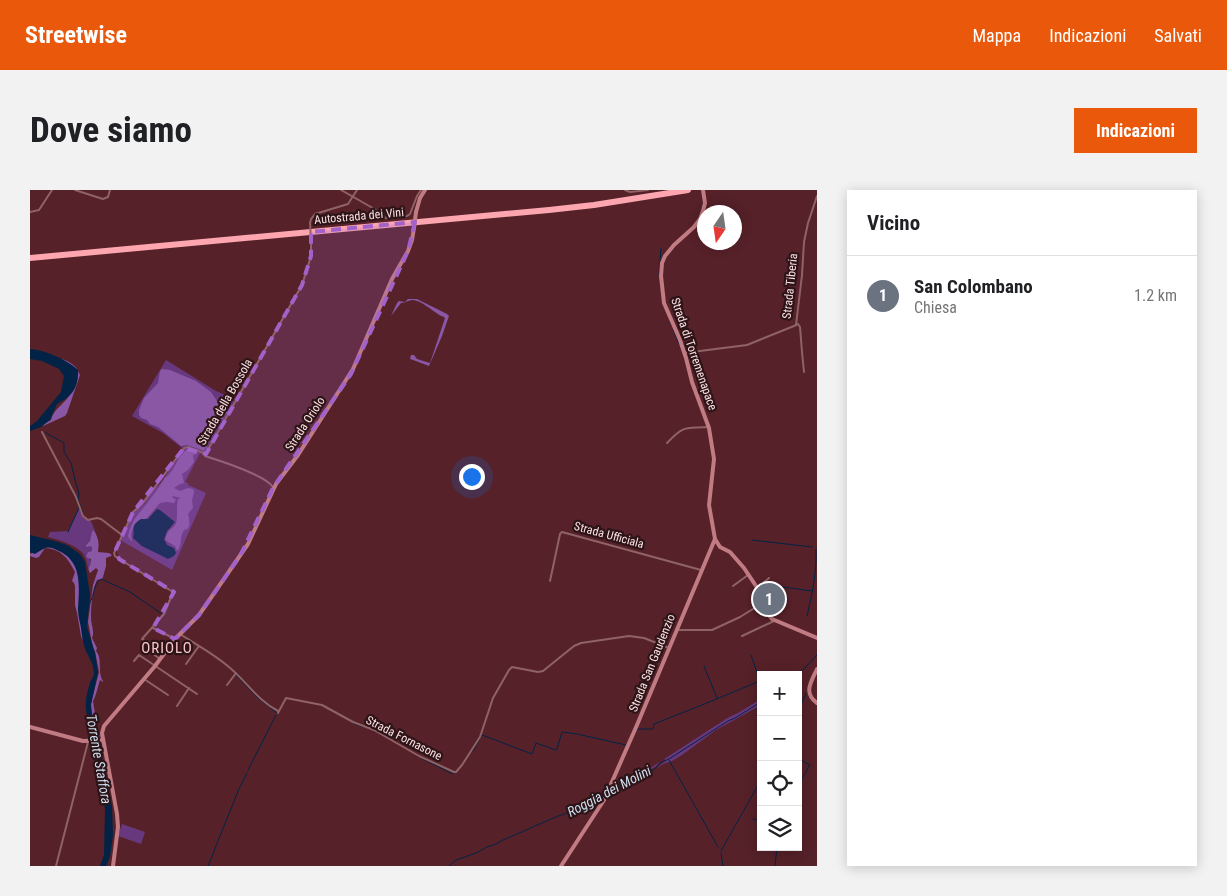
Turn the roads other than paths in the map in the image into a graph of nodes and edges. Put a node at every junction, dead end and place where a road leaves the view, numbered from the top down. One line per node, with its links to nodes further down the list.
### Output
1 (52, 190): 15 (street)
2 (75, 190): 3 (street)
3 (110, 190)
4 (341, 190): 14 (street)
5 (358, 190): 14 (street)
6 (421, 190): 14 (street)
7 (425, 190): 25 (street, Strada Oriolo, bridge)
8 (625, 190): 9 (street)
9 (648, 190)
10 (674, 190): 16 (highway, Autostrada dei Vini)
11 (688, 190): 16 (highway, Autostrada dei Vini)
12 (703, 190): 18 (street, Strada di Torremenapace)
13 (817, 196): 17 (street, Strada Tiberia)
14 (353, 197): 23 (street, Strada della Bossola, bridge)
15 (30, 212)
16 (30, 256)
17 (796, 325): 18 (street, Strada Tiberia); 19 (street)
18 (684, 353): 20 (street, Strada di Torremenapace)
19 (804, 372)
20 (709, 427): 22 (street); 28 (street, Strada di Torremenapace)
21 (42, 432): 27 (street)
22 (667, 443)
23 (205, 455): 24 (street); 27 (street, Strada della Bossola)
24 (270, 483): 25 (street); 26 (street)
25 (276, 484): 26 (street, Strada Oriolo)
26 (274, 488): 41 (street, Strada Oriolo)
27 (122, 535): 39 (street)
28 (715, 539): 29 (street, Strada San Gaudenzio); 30 (street)
29 (702, 570): 32 (street, Strada Ufficiala); 40 (street, Strada San Gaudenzio)
30 (748, 575): 33 (street); 36 (street)
31 (769, 578): 34 (street)
32 (550, 581)
33 (733, 586)
34 (763, 587): 35 (street); 36 (street)
35 (768, 587)
36 (758, 589): 37 (street)
37 (764, 602): 38 (street); 40 (street)
38 (774, 621): 42 (street); 43 (street)
39 (153, 628): 44 (street); 45 (street)
40 (677, 630): 47 (street, Strada San Gaudenzio)
41 (180, 634): 44 (street, Strada Oriolo); 46 (street)
42 (742, 636)
43 (817, 638)
44 (175, 639): 48 (street, Strada Oriolo)
45 (148, 644): 48 (street); 49 (street)
46 (199, 646): 51 (street); 54 (street)
47 (669, 648): 54 (street, Strada Fornasone); 67 (street, Strada San Gaudenzio)
48 (166, 652): 49 (street, Strada Oriolo)
49 (160, 659): 52 (street, Strada Oriolo)
50 (134, 661): 52 (street)
51 (186, 664)
52 (155, 666): 55 (street, Strada Oriolo); 57 (street)
53 (817, 669): 60 (street)
54 (236, 673): 56 (street)
55 (144, 680): 59 (street); 63 (street, Strada Oriolo)
56 (227, 685)
57 (190, 688): 58 (street); 61 (street)
58 (197, 694)
59 (168, 696)
60 (817, 703)
61 (177, 706)
62 (30, 728): 64 (street)
63 (103, 740): 64 (street); 66 (street)
64 (88, 742): 65 (street)
65 (56, 866)
66 (112, 866)
67 (561, 866)

